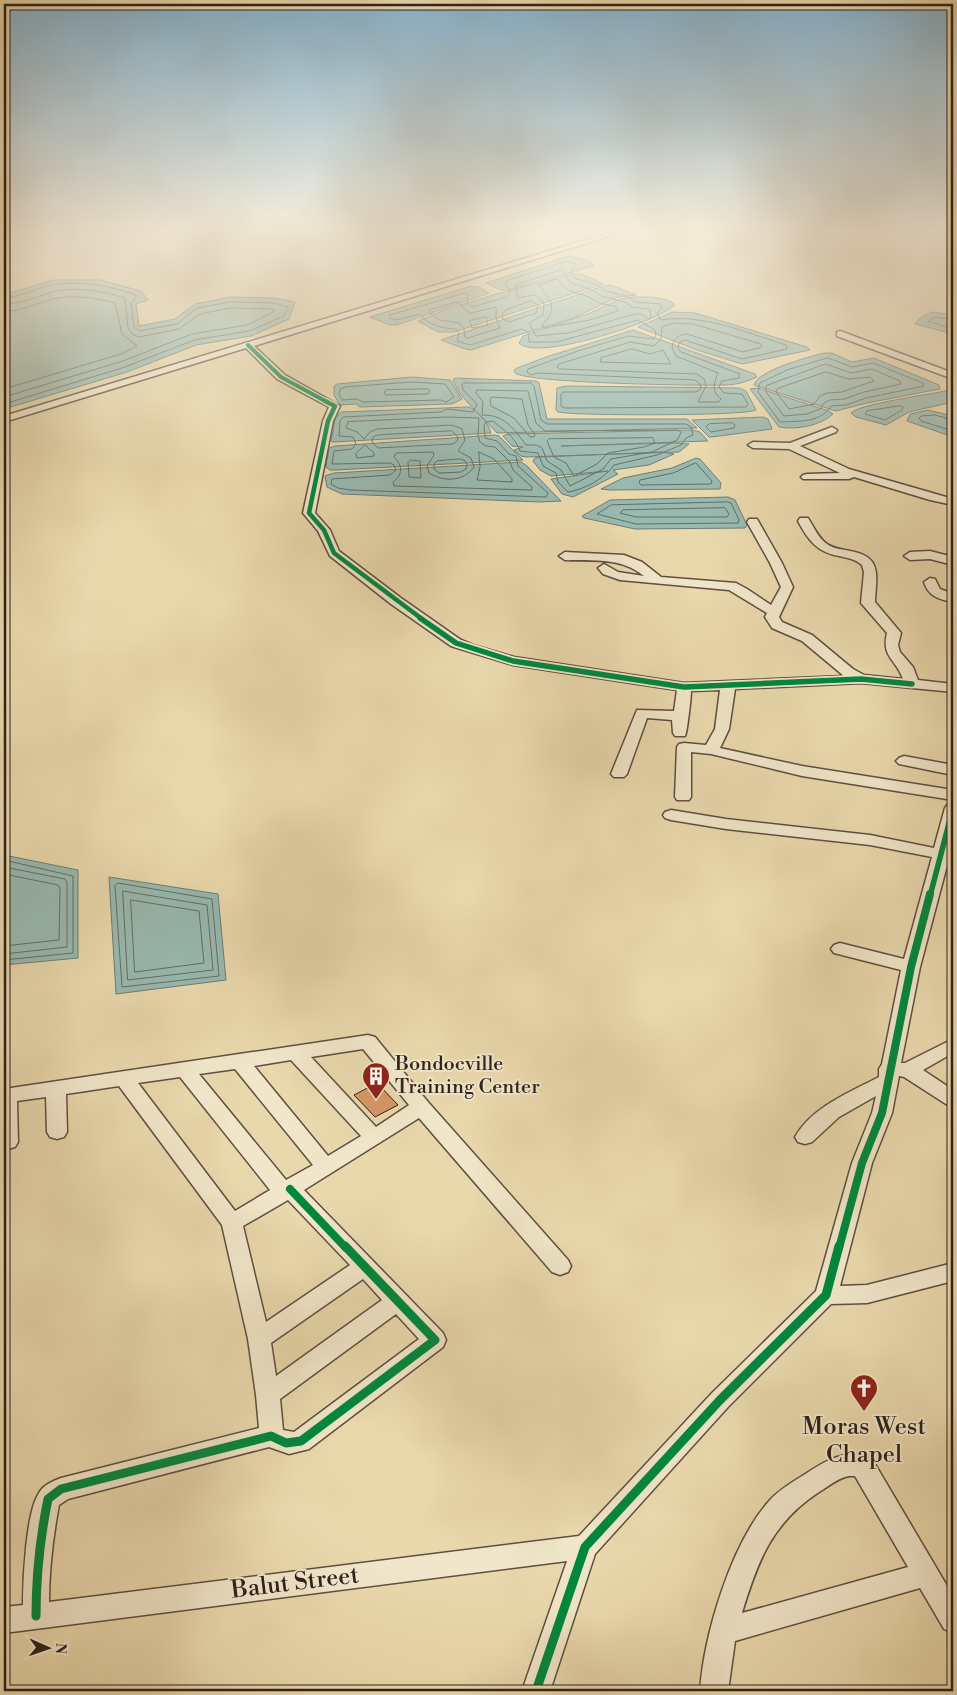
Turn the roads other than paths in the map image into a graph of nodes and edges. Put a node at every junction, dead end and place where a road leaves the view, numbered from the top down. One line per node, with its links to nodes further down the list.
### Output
1 (362, 310): 3 (street)
2 (840, 334): 4 (street)
3 (248, 345): 5 (street); 21 (street)
4 (953, 376)
5 (4, 419)
6 (832, 430): 8 (street)
7 (753, 445): 8 (street)
8 (791, 446): 9 (street)
9 (857, 475): 10 (street); 11 (street)
10 (808, 477)
11 (953, 502)
12 (804, 521): 24 (street)
13 (753, 522): 22 (street)
14 (565, 556): 18 (street)
15 (910, 556): 16 (street)
16 (953, 560)
17 (604, 568): 18 (street)
18 (658, 581): 22 (street)
19 (930, 582): 20 (street)
20 (953, 598)
21 (396, 601): 26 (street)
22 (774, 611): 23 (street)
23 (861, 679): 24 (street); 25 (street)
24 (912, 684): 27 (street)
25 (728, 686): 26 (street); 30 (street)
26 (684, 687): 28 (street)
27 (953, 688)
28 (679, 716): 29 (street); 33 (street)
29 (680, 733)
30 (710, 750): 34 (street); 35 (street)
31 (904, 761): 32 (street)
32 (953, 770)
33 (619, 774)
34 (953, 795)
35 (683, 798)
36 (953, 808): 38 (street)
37 (671, 815): 38 (street)
38 (942, 854): 40 (street)
39 (840, 949): 40 (street)
40 (911, 967): 45 (street)
41 (953, 1045): 45 (street)
42 (296, 1053): 43 (street); 50 (street); 53 (street)
43 (240, 1062): 44 (street); 55 (street)
44 (184, 1069): 46 (street); 56 (street)
45 (895, 1074): 49 (street); 52 (street); 61 (street)
46 (124, 1078): 47 (street); 57 (street)
47 (56, 1088): 48 (street); 51 (street)
48 (6, 1095): 54 (street)
49 (953, 1098)
50 (422, 1107): 53 (street); 58 (street)
51 (57, 1132)
52 (805, 1137)
53 (374, 1138): 55 (street)
54 (8, 1142)
55 (326, 1167): 56 (street)
56 (287, 1190): 57 (street); 59 (street)
57 (232, 1223): 63 (street)
58 (560, 1266)
59 (364, 1267): 62 (street); 63 (street)
60 (953, 1272): 61 (street)
61 (826, 1295): 66 (street)
62 (397, 1301): 64 (street); 65 (street)
63 (259, 1339): 64 (street)
64 (268, 1395): 65 (street)
65 (271, 1436): 68 (street)
66 (586, 1547): 68 (street, Balut Street); 72 (street)
67 (926, 1574): 70 (street); 71 (street); 71 (street)
68 (36, 1616): 69 (street, Balut Street)
69 (4, 1620)
70 (953, 1620)
71 (723, 1631): 73 (street)
72 (536, 1691)
73 (714, 1691)

